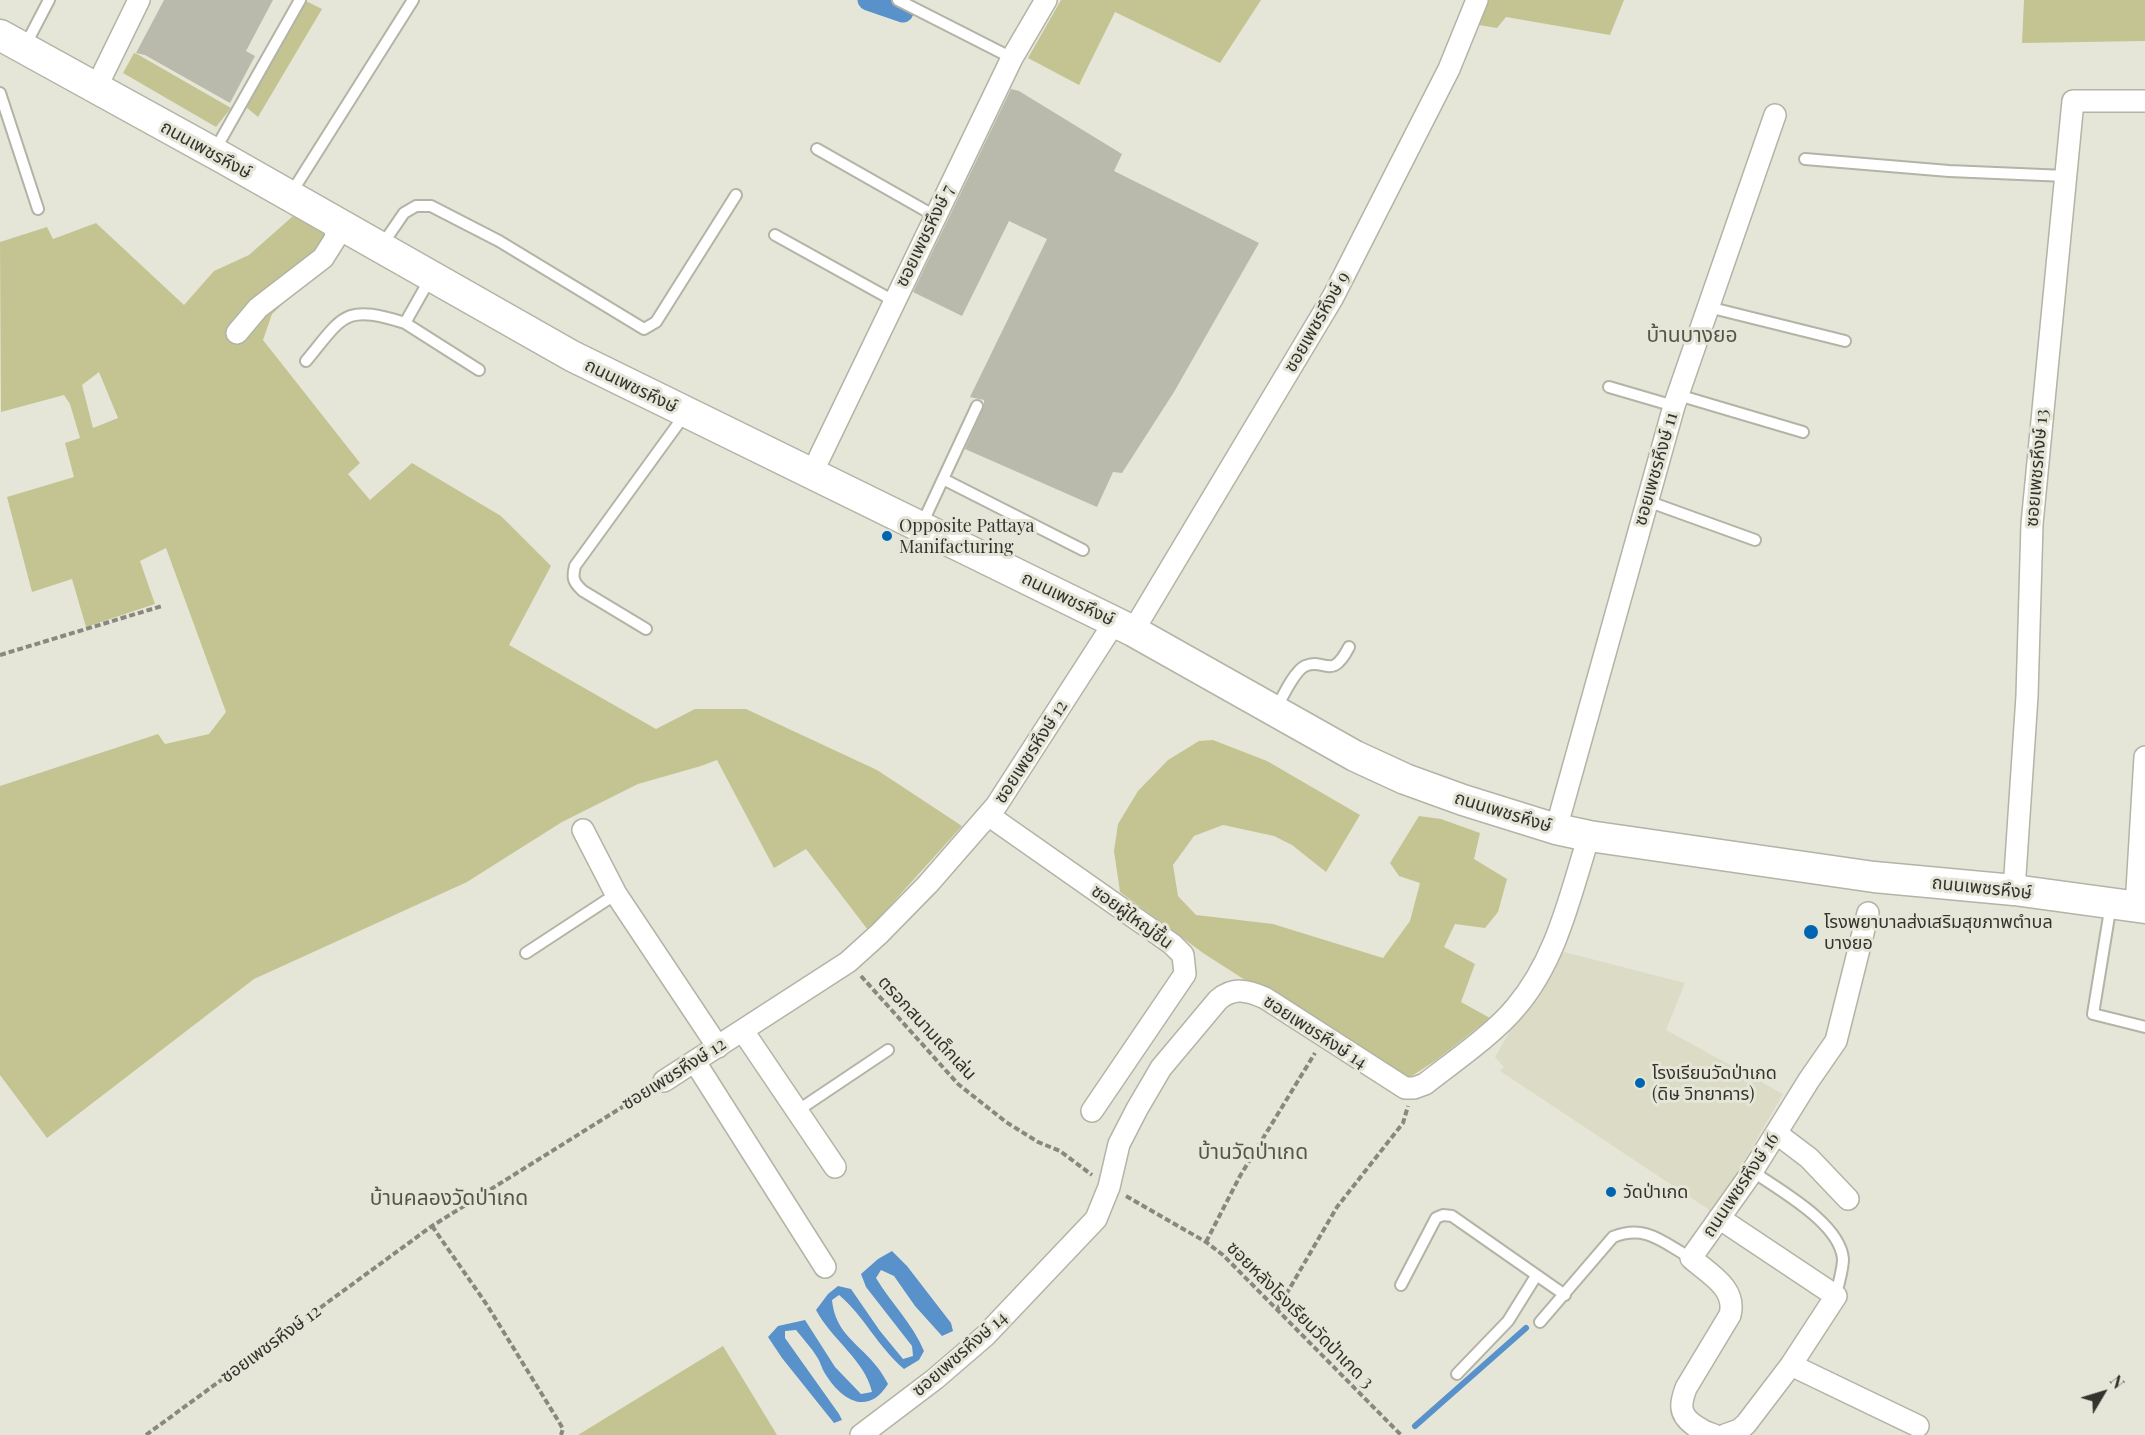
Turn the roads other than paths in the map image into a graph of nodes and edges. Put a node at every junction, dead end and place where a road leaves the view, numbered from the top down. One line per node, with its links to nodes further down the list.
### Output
1 (49, 0): 8 (lane)
2 (139, 0): 10 (street)
3 (300, 0): 15 (lane)
4 (413, 0): 19 (lane)
5 (898, 0): 9 (lane)
6 (1046, 0): 9 (street, ซอยเพชรหึงษ์ 7)
7 (1477, 0): 44 (street, ซอยเพชรหึงษ์ 9)
8 (12, 42): 10 (main road, ถนนเพชรหึงษ์)
9 (1012, 57): 21 (street, ซอยเพชรหึงษ์ 7)
10 (96, 88): 15 (main road, ถนนเพชรหึงษ์)
11 (0, 93): 20 (lane)
12 (2136, 101): 17 (street, ซอยเพชรหึงษ์ 13)
13 (1775, 114): 27 (street, ซอยเพชรหึงษ์ 11)
14 (817, 149): 21 (lane)
15 (214, 153): 19 (main road, ถนนเพชรหึงษ์)
16 (1805, 159): 17 (lane)
17 (2066, 176): 53 (street, ซอยเพชรหึงษ์ 13)
18 (736, 195): 24 (lane)
19 (289, 197): 22 (main road, ถนนเพชรหึงษ์)
20 (38, 209)
21 (935, 216): 26 (street, ซอยเพชรหึงษ์ 7)
22 (337, 224): 24 (main road, ถนนเพชรหึงษ์); 29 (street)
23 (775, 235): 26 (lane)
24 (380, 248): 25 (main road, ถนนเพชรหึงษ์)
25 (432, 277): 28 (lane); 36 (main road, ถนนเพชรหึงษ์)
26 (894, 301): 38 (street, ซอยเพชรหึงษ์ 7)
27 (1708, 307): 30 (lane); 34 (street, ซอยเพชรหึงษ์ 11)
28 (405, 323): 31 (lane); 32 (lane)
29 (237, 333)
30 (1845, 341)
31 (306, 361)
32 (479, 370)
33 (1609, 387): 34 (lane)
34 (1676, 400): 37 (lane); 40 (street, ซอยเพชรหึงษ์ 11)
35 (977, 406): 39 (lane)
36 (686, 413): 38 (main road, ถนนเพชรหึงษ์); 45 (lane)
37 (1803, 432)
38 (811, 475): 41 (main road, ถนนเพชรหึงษ์)
39 (943, 479): 41 (lane); 43 (lane)
40 (1647, 501): 42 (lane); 50 (street, ซอยเพชรหึงษ์ 11)
41 (921, 527): 44 (main road, ถนนเพชรหึงษ์)
42 (1755, 540)
43 (1083, 550)
44 (1123, 627): 47 (main road, ถนนเพชรหึงษ์); 49 (street, ซอยเพชรหึงษ์ 12)
45 (646, 629)
46 (1349, 647): 47 (lane)
47 (1275, 711): 50 (main road, ถนนเพชรหึงษ์)
48 (2145, 757): 56 (street)
49 (988, 815): 59 (street, ซอยเพชรหึงษ์ 12); 65 (street, ซอยผู้ใหญ่ชื้น)
50 (1556, 829): 52 (main road, ถนนเพชรหึงษ์)
51 (583, 830): 54 (street)
52 (1589, 836): 55 (main road, ถนนเพชรหึงษ์); 82 (street, ซอยเพชรหึงษ์ 14)
53 (2014, 890): 55 (main road, ถนนเพชรหึงษ์); 56 (main road, ถนนเพชรหึงษ์)
54 (616, 894): 57 (lane); 60 (street)
55 (1870, 897): 66 (street, ถนนเพชรหึงษ์ 16)
56 (2131, 906): 58 (lane)
57 (526, 953)
58 (2145, 1027)
59 (743, 1031): 60 (street, ซอยเพชรหึงษ์ 12); 64 (street)
60 (718, 1047): 62 (street, ซอยเพชรหึงษ์ 12)
61 (888, 1050): 64 (lane)
62 (694, 1062): 63 (street, ซอยเพชรหึงษ์ 12); 72 (street)
63 (664, 1081)
64 (797, 1111): 67 (street)
65 (1092, 1111)
66 (1776, 1133): 68 (street, ถนนเพชรหึงษ์ 16); 69 (street)
67 (835, 1167)
68 (1752, 1171): 70 (street, ถนนเพชรหึงษ์ 16); 76 (lane)
69 (1848, 1199)
70 (1719, 1218): 71 (street, ถนนเพชรหึงษ์ 16); 76 (street)
71 (1690, 1258): 75 (lane); 81 (street)
72 (825, 1267)
73 (1536, 1276): 74 (lane); 75 (lane); 79 (lane)
74 (1401, 1285)
75 (1565, 1295): 77 (lane)
76 (1836, 1296): 78 (street)
77 (1540, 1322)
78 (1791, 1365): 80 (street); 81 (street)
79 (1458, 1374)
80 (1918, 1426)
81 (1715, 1434)
82 (861, 1435)

